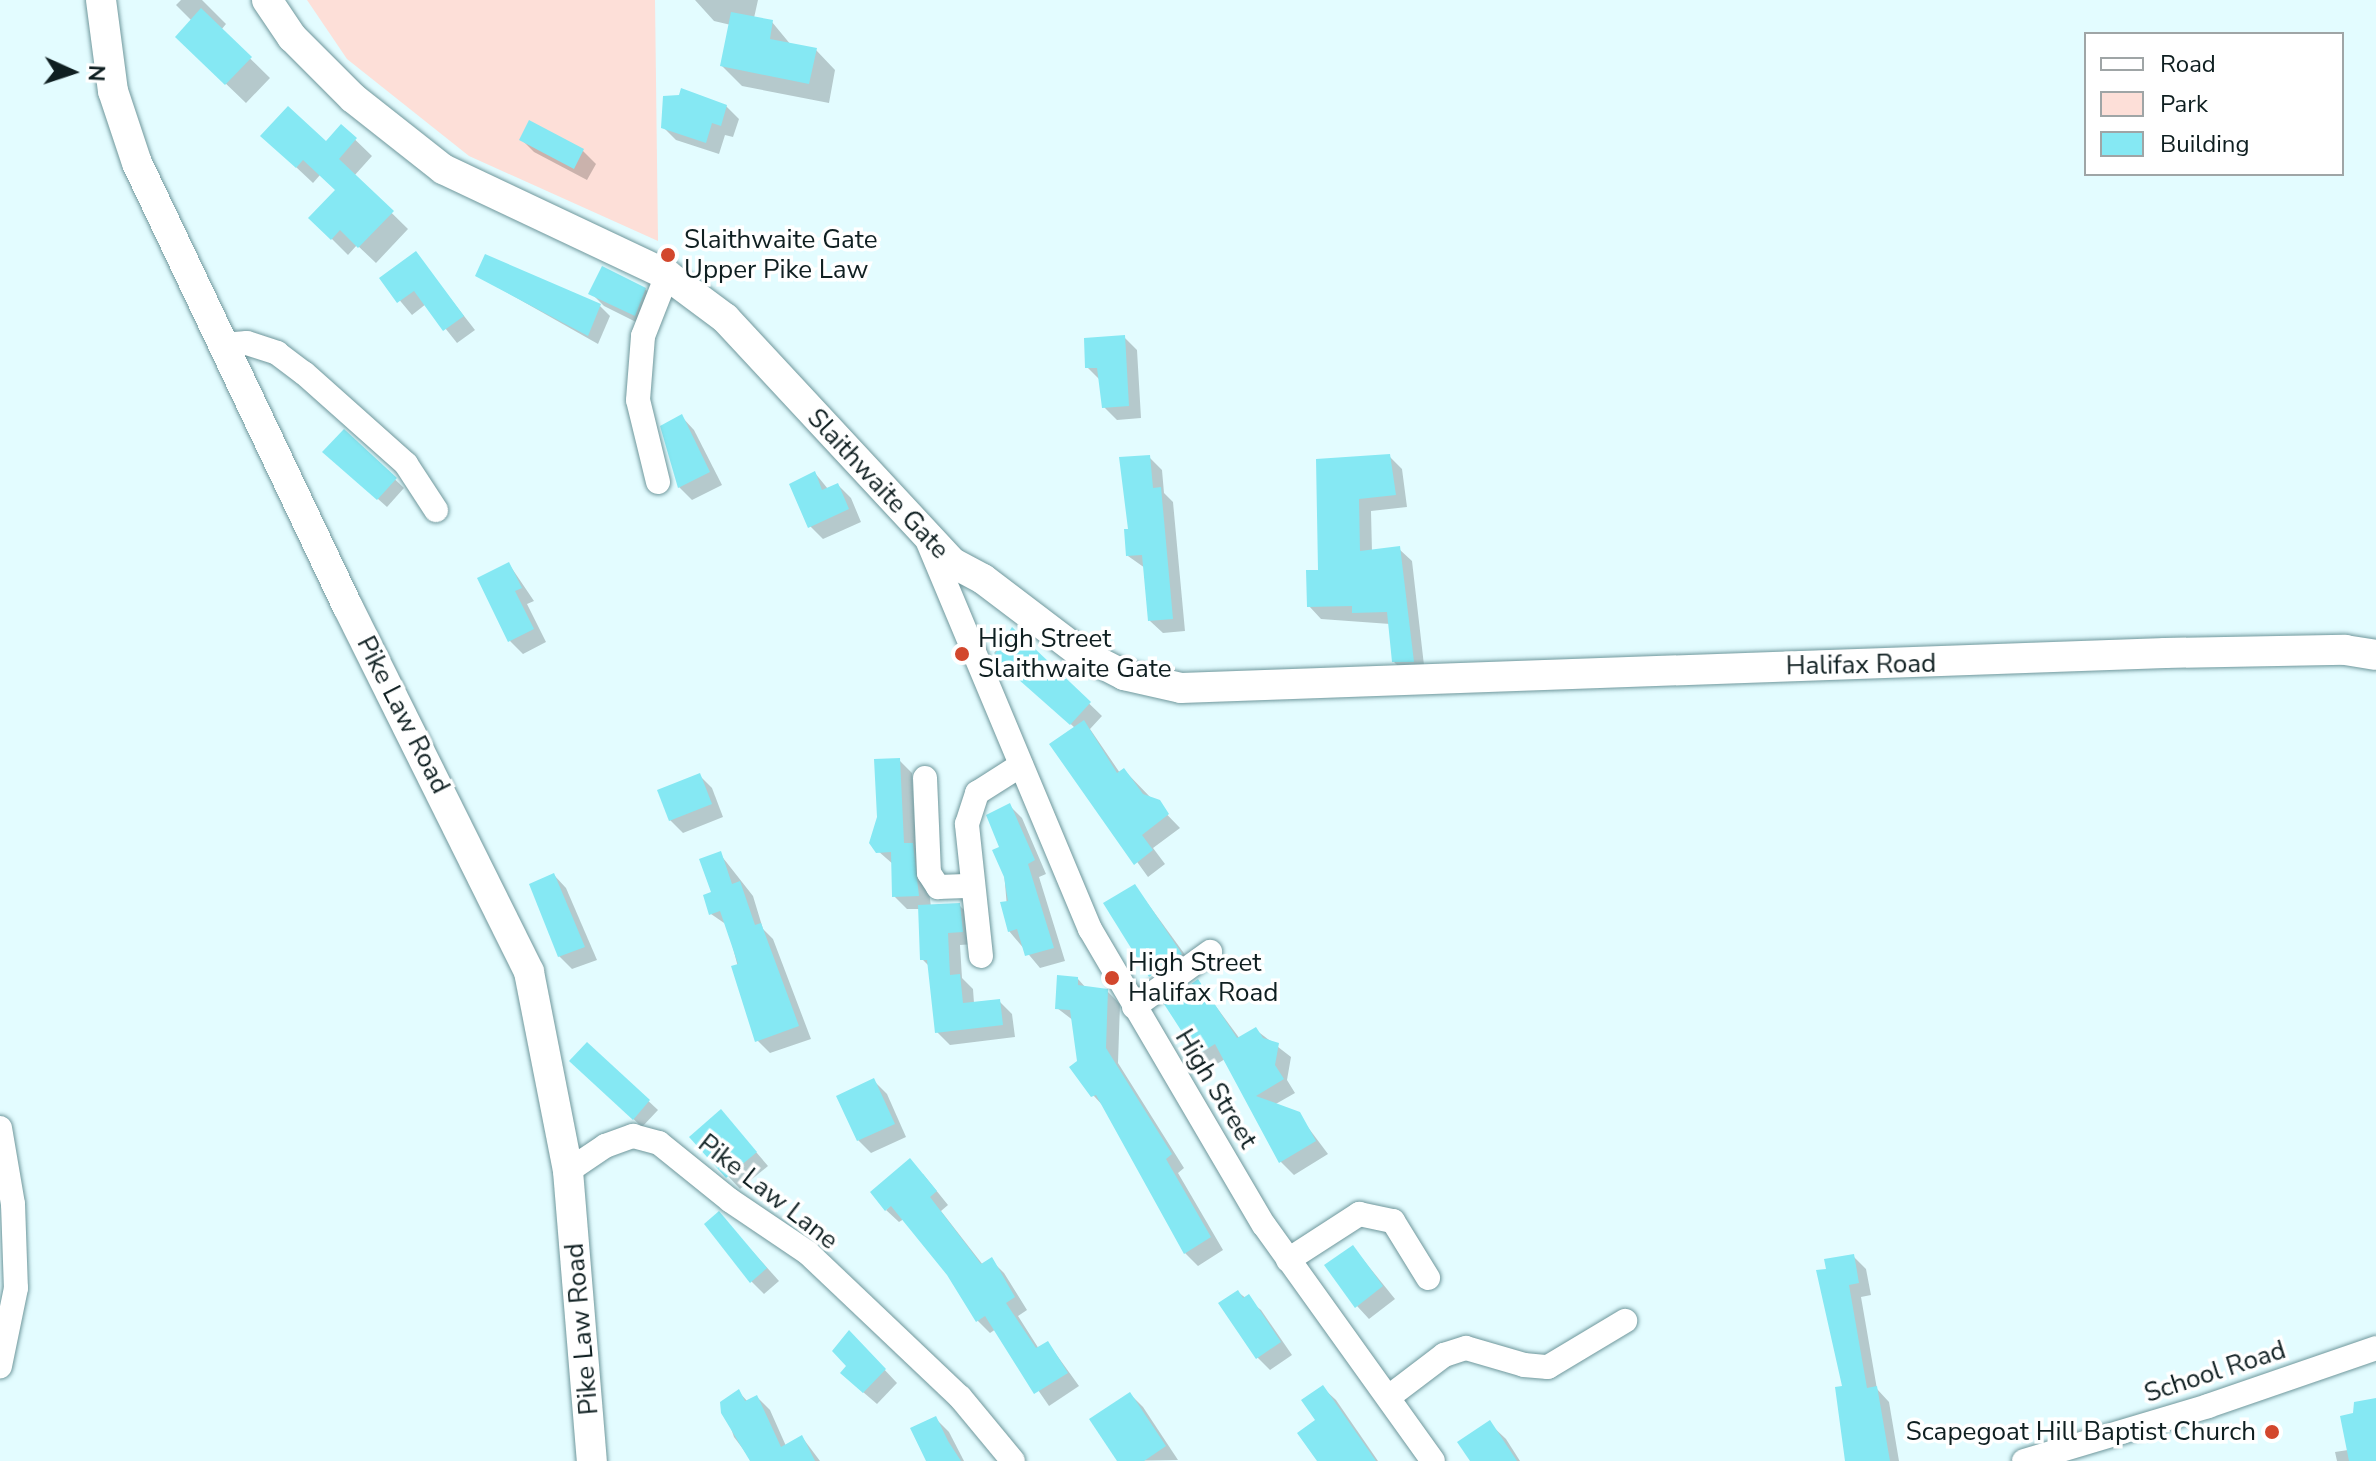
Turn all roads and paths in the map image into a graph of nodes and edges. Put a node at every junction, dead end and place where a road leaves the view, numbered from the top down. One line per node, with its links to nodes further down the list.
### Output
1 (101, 0): 4 (street, Pike Law Road)
2 (267, 0): 3 (street, Slaithwaite Gate)
3 (667, 275): 5 (street); 7 (street, Slaithwaite Gate)
4 (223, 345): 6 (street); 17 (street, Pike Law Road)
5 (658, 482)
6 (436, 510)
7 (927, 540): 9 (street, Slaithwaite Gate); 10 (street, High Street)
8 (2376, 655): 9 (street, Halifax Road)
9 (1347, 683)
10 (1021, 765): 12 (street); 15 (street, High Street)
11 (925, 778): 12 (street)
12 (973, 886): 14 (street)
13 (1210, 952): 15 (street)
14 (981, 956)
15 (1134, 1007): 18 (street, High Street)
16 (0, 1128): 22 (street)
17 (568, 1171): 24 (street, Pike Law Road); 25 (street, Pike Law Lane)
18 (1288, 1260): 19 (street); 23 (street, High Street)
19 (1428, 1278)
20 (1625, 1321): 23 (street)
21 (2376, 1348): 27 (street, School Road)
22 (0, 1366)
23 (1390, 1396): 26 (street, High Street)
24 (592, 1461)
25 (1013, 1461)
26 (1433, 1461)
27 (2024, 1461)

